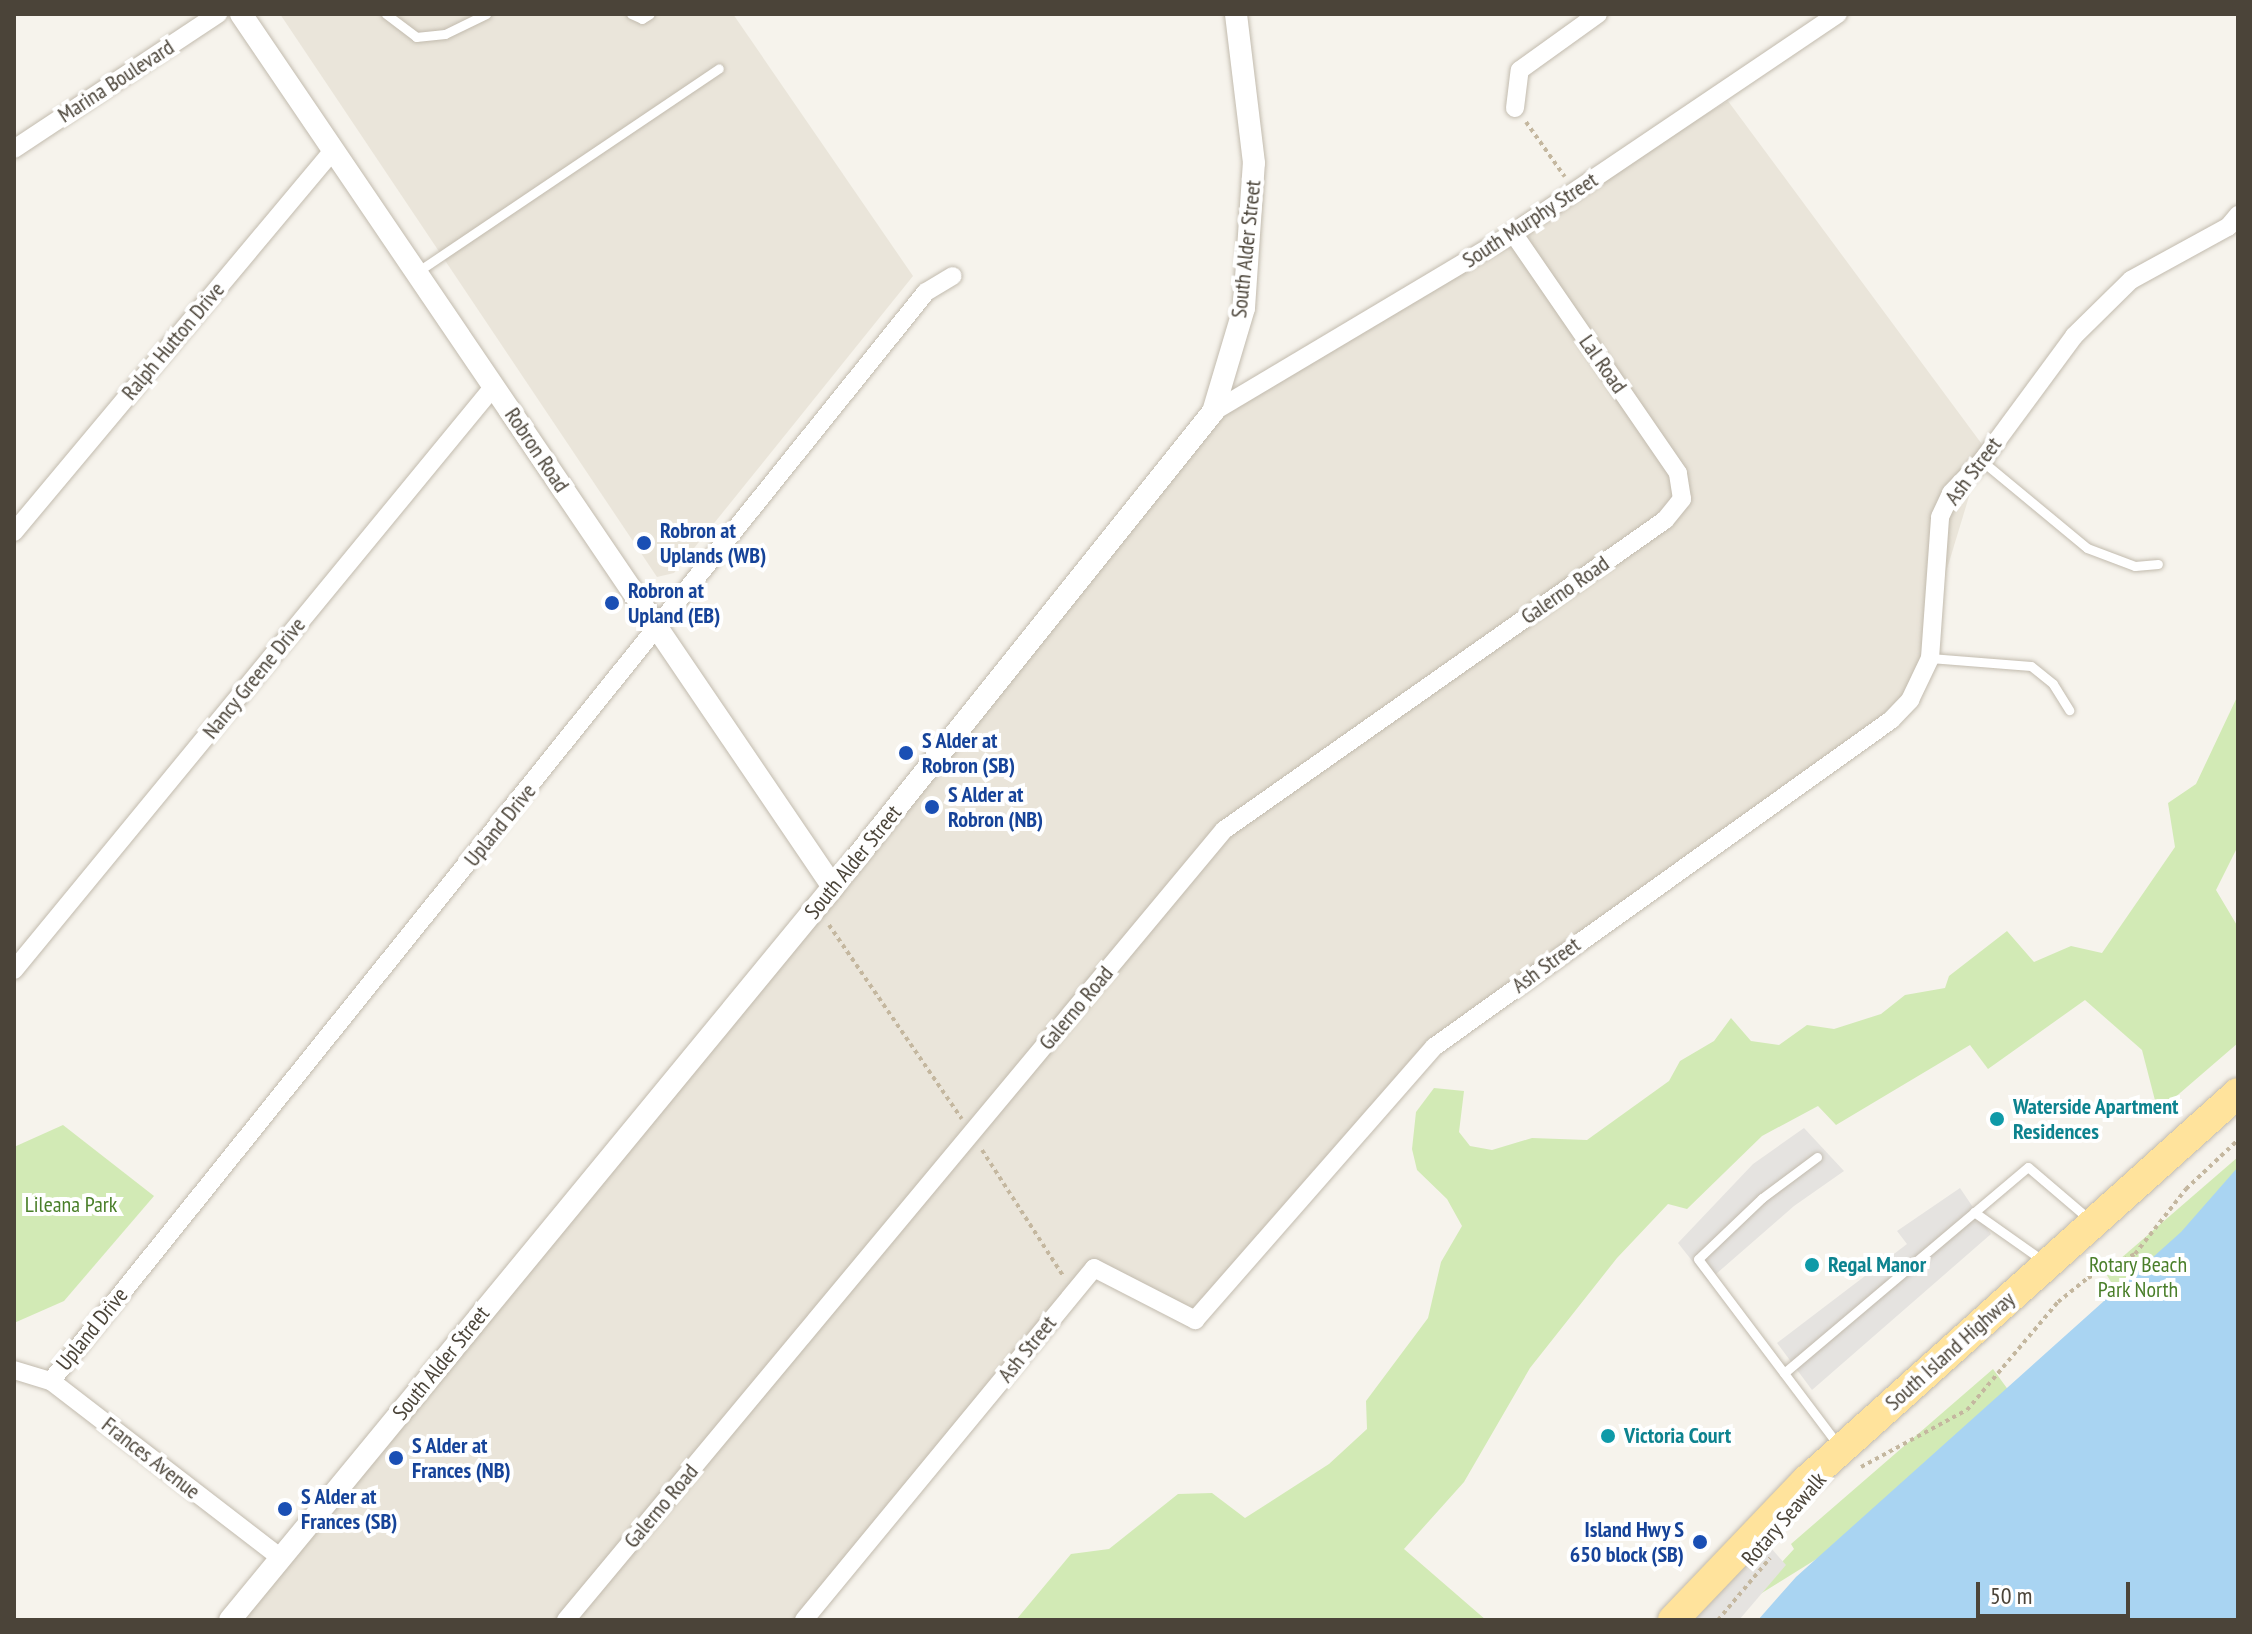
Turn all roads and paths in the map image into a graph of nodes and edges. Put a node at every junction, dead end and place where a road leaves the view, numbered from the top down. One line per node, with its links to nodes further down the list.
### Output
1 (218, 14): 12 (street, Marina Boulevard)
2 (241, 14): 13 (street, Robron Road)
3 (386, 14): 4 (lane)
4 (486, 14)
5 (631, 14): 6 (lane)
6 (650, 14)
7 (1236, 14): 20 (street, South Alder Street)
8 (1598, 14): 11 (street)
9 (1838, 14): 14 (street, South Murphy Street)
10 (719, 68): 17 (lane)
11 (1515, 108): 14 (path)
12 (14, 149)
13 (333, 150): 17 (street, Robron Road); 23 (street, Ralph Hutton Drive)
14 (1575, 191): 16 (street, South Murphy Street)
15 (2238, 215): 21 (street, Ash Street)
16 (1513, 233): 20 (street, South Murphy Street); 22 (street, Lal Road)
17 (416, 273): 19 (street, Robron Road)
18 (953, 276): 25 (street, Upland Drive)
19 (494, 386): 25 (street, Robron Road); 30 (street, Nancy Greene Drive)
20 (1213, 412): 28 (street, South Alder Street)
21 (1982, 461): 24 (lane); 26 (street, Ash Street)
22 (1682, 499): 32 (street, Galerno Road)
23 (14, 532)
24 (2158, 564)
25 (658, 629): 28 (street, Robron Road); 41 (street, Upland Drive)
26 (1930, 658): 27 (lane); 38 (street, Ash Street)
27 (2069, 710)
28 (833, 887): 29 (street, South Alder Street)
29 (817, 907): 32 (path); 44 (street, South Alder Street)
30 (14, 970)
31 (2238, 1093): 36 (main road, South Island Highway)
32 (972, 1133): 38 (path); 46 (street, Galerno Road)
33 (2238, 1140): 42 (path, Rotary Seawalk)
34 (1817, 1157): 40 (lane)
35 (1974, 1212): 36 (lane); 37 (lane); 40 (lane)
36 (2093, 1223): 37 (main road, South Island Highway)
37 (2048, 1264): 42 (main road, South Island Highway)
38 (1074, 1293): 47 (street, Ash Street)
39 (14, 1370): 41 (street, Frances Avenue)
40 (1784, 1373): 42 (lane)
41 (51, 1381): 44 (street, Frances Avenue)
42 (1847, 1460): 48 (main road, South Island Highway)
43 (1776, 1551): 49 (path, Rotary Seawalk)
44 (281, 1558): 45 (street, South Alder Street)
45 (230, 1620)
46 (566, 1620)
47 (804, 1620)
48 (1673, 1620)
49 (1718, 1620)

